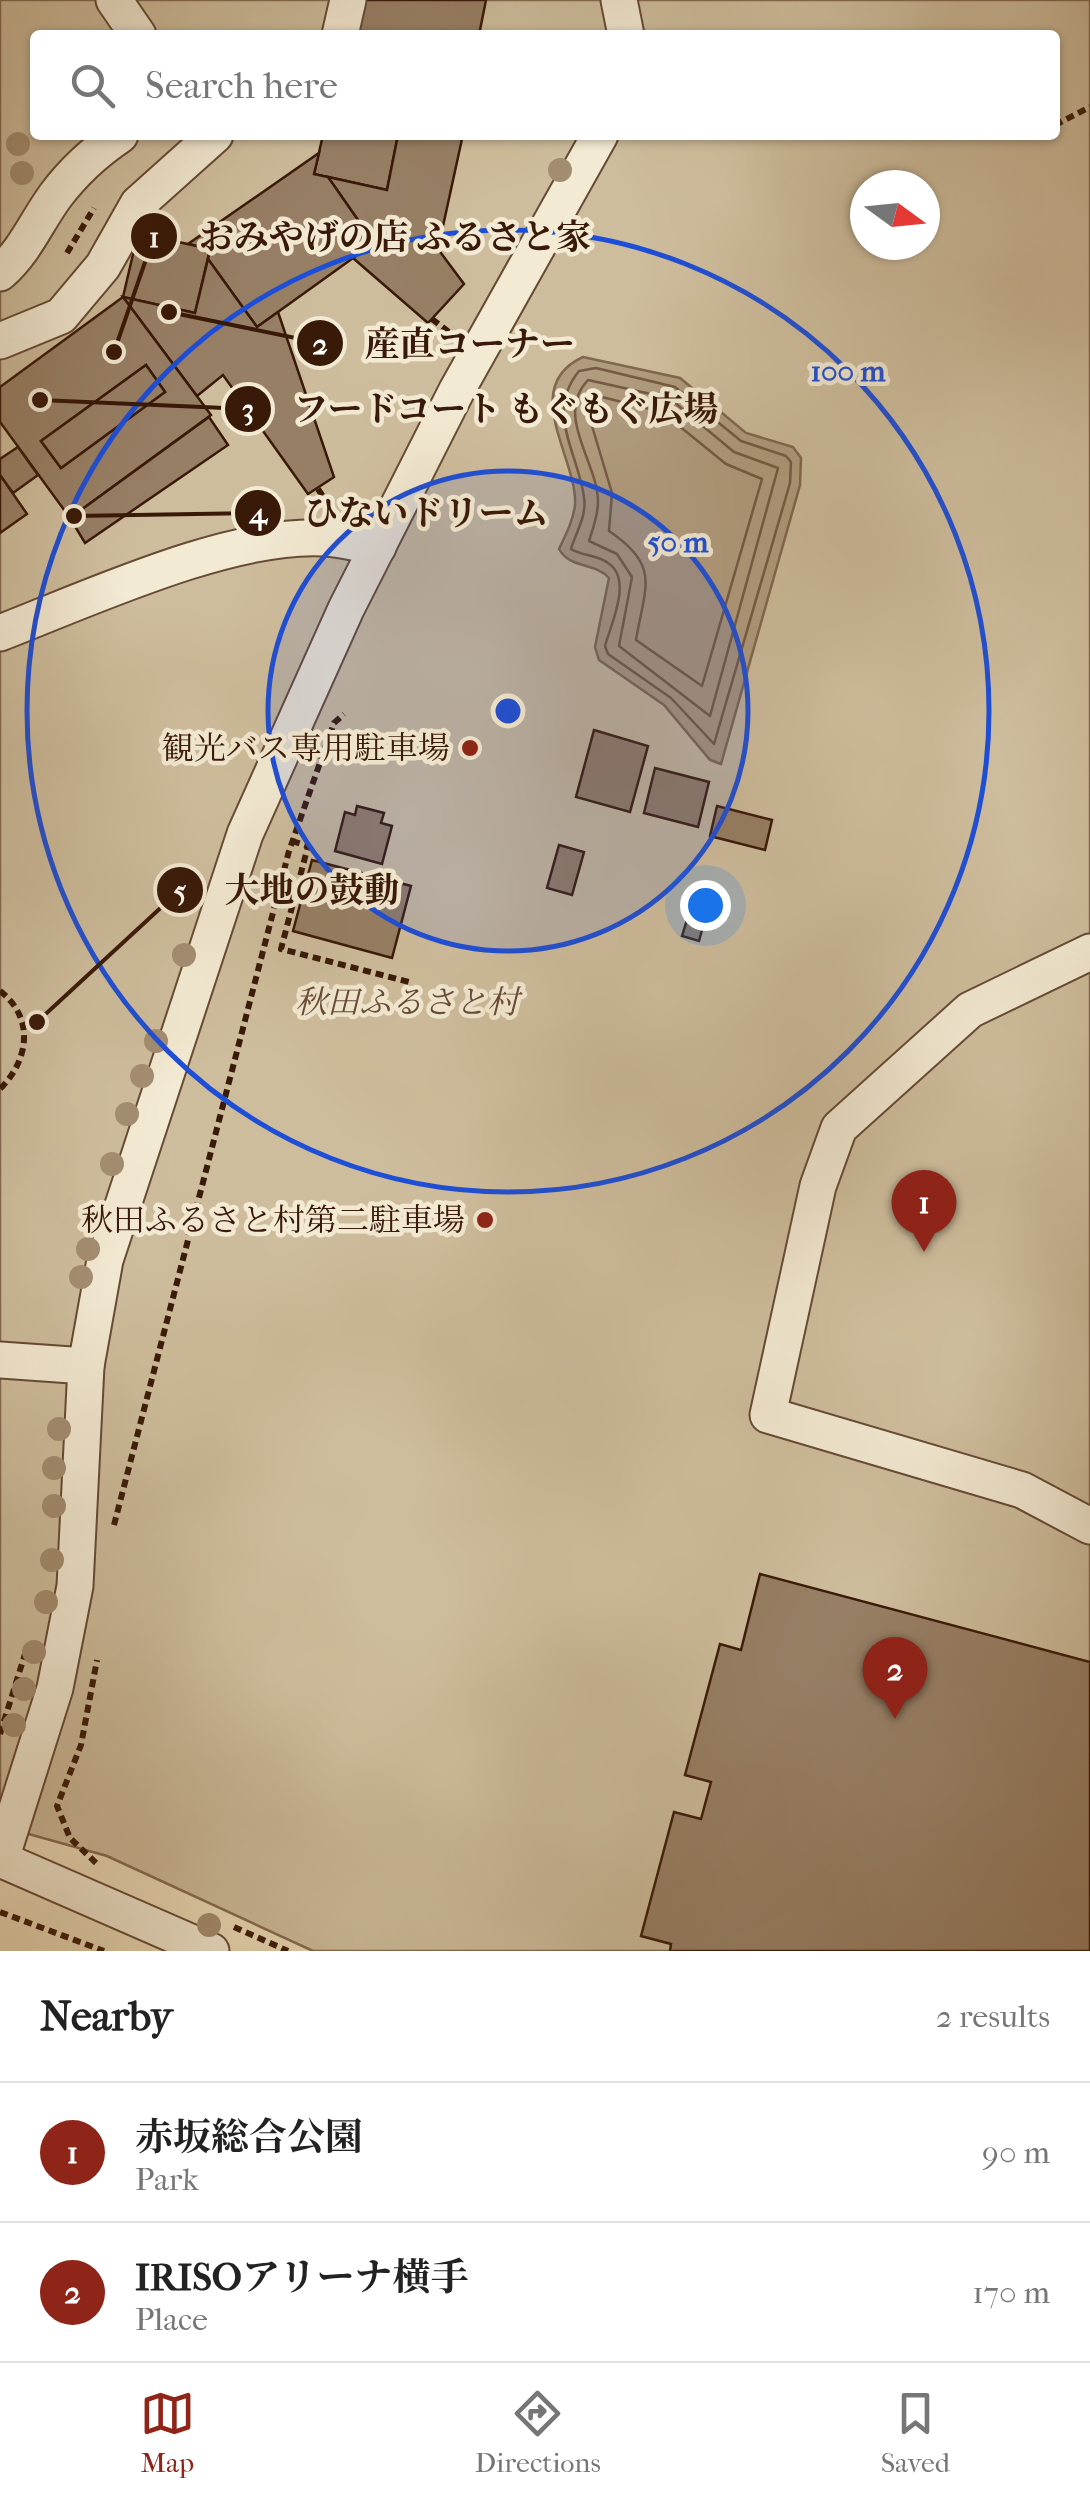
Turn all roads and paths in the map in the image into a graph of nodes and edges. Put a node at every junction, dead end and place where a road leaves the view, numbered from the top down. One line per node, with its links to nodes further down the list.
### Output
1 (114, 0): 4 (street)
2 (348, 0): 5 (street)
3 (620, 0): 6 (street)
4 (135, 30)
5 (341, 30)
6 (625, 30)
7 (1090, 107): 8 (path)
8 (1060, 122)
9 (114, 140): 12 (street)
10 (207, 140): 15 (street)
11 (597, 140): 16 (street)
12 (0, 273)
13 (432, 319): 14 (path)
14 (459, 340)
15 (0, 341)
16 (378, 547): 17 (street); 25 (street)
17 (0, 632)
18 (344, 714): 19 (path)
19 (292, 841): 21 (path); 26 (path)
20 (1090, 952): 27 (street)
21 (413, 983)
22 (0, 991): 23 (path)
23 (0, 1089)
24 (0, 1360): 25 (street)
25 (86, 1366): 30 (street)
26 (114, 1525)
27 (1090, 1526)
28 (26, 1649): 29 (path)
29 (0, 1734)
30 (0, 1859): 32 (street)
31 (0, 1912): 33 (path)
32 (207, 1950)
33 (104, 1951)

